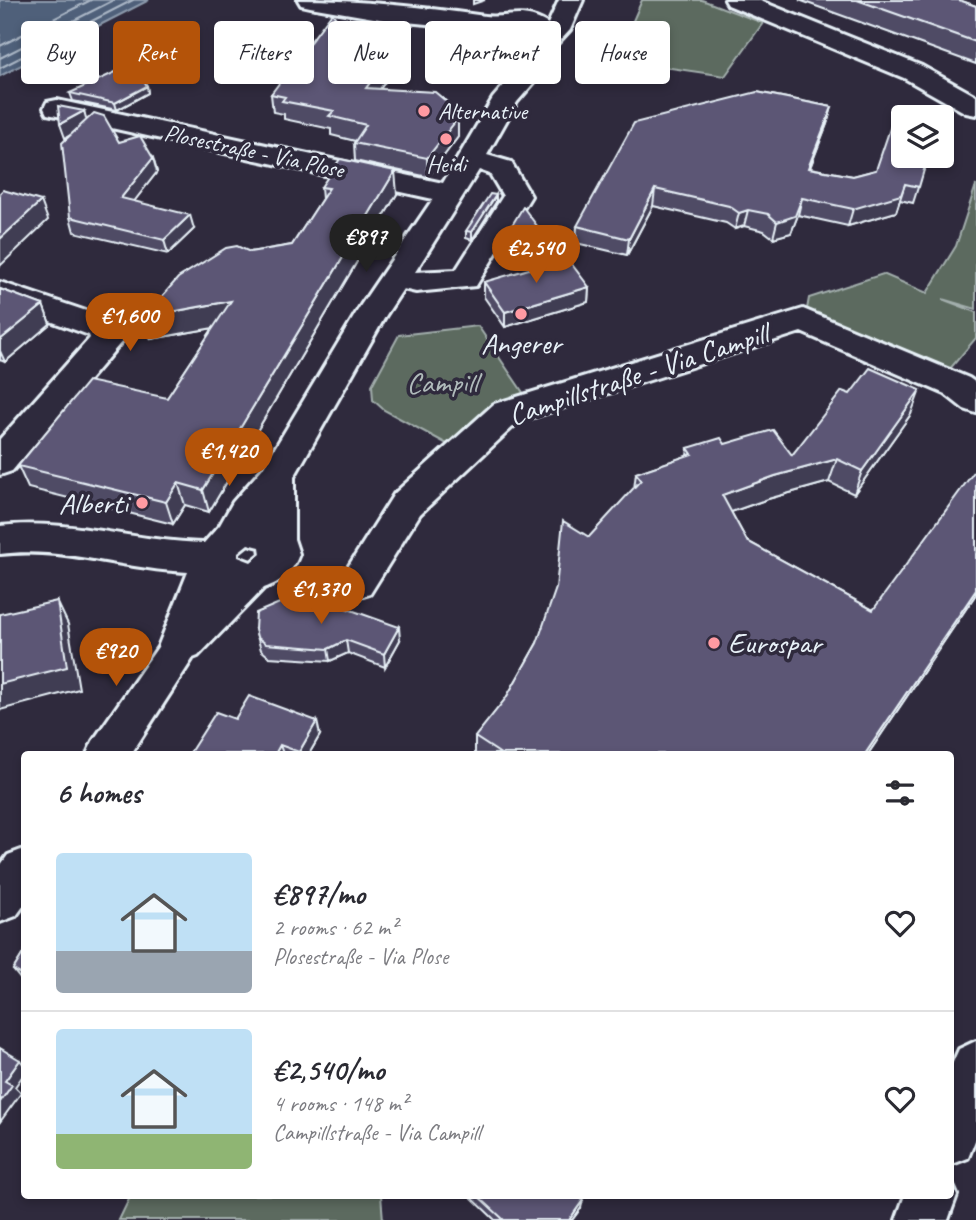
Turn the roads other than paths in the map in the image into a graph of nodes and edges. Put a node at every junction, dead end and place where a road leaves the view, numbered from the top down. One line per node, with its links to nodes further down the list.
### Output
1 (310, 0): 5 (street)
2 (551, 0): 6 (street)
3 (571, 0): 7 (street)
4 (737, 0): 11 (street)
5 (425, 21)
6 (517, 21)
7 (561, 21)
8 (502, 84): 10 (street)
9 (519, 84): 10 (street)
10 (506, 98): 13 (street)
11 (976, 107)
12 (57, 108): 14 (street, Plosestraße - Via Plose)
13 (472, 159): 14 (street); 15 (street)
14 (451, 194): 15 (street)
15 (395, 277): 19 (street)
16 (0, 292): 18 (street)
17 (976, 401): 23 (street, Campillstraße - Via Campill)
18 (0, 462)
19 (276, 477): 22 (street); 22 (street)
20 (0, 540): 21 (street)
21 (151, 554): 22 (street); 24 (street)
22 (231, 558): 24 (street); 25 (street)
23 (357, 583)
24 (190, 613): 25 (street)
25 (175, 654): 26 (street)
26 (110, 751)
27 (21, 874): 28 (street)
28 (0, 901)
29 (976, 1066): 30 (street)
30 (954, 1129)
31 (930, 1199): 32 (street)
32 (922, 1220)

